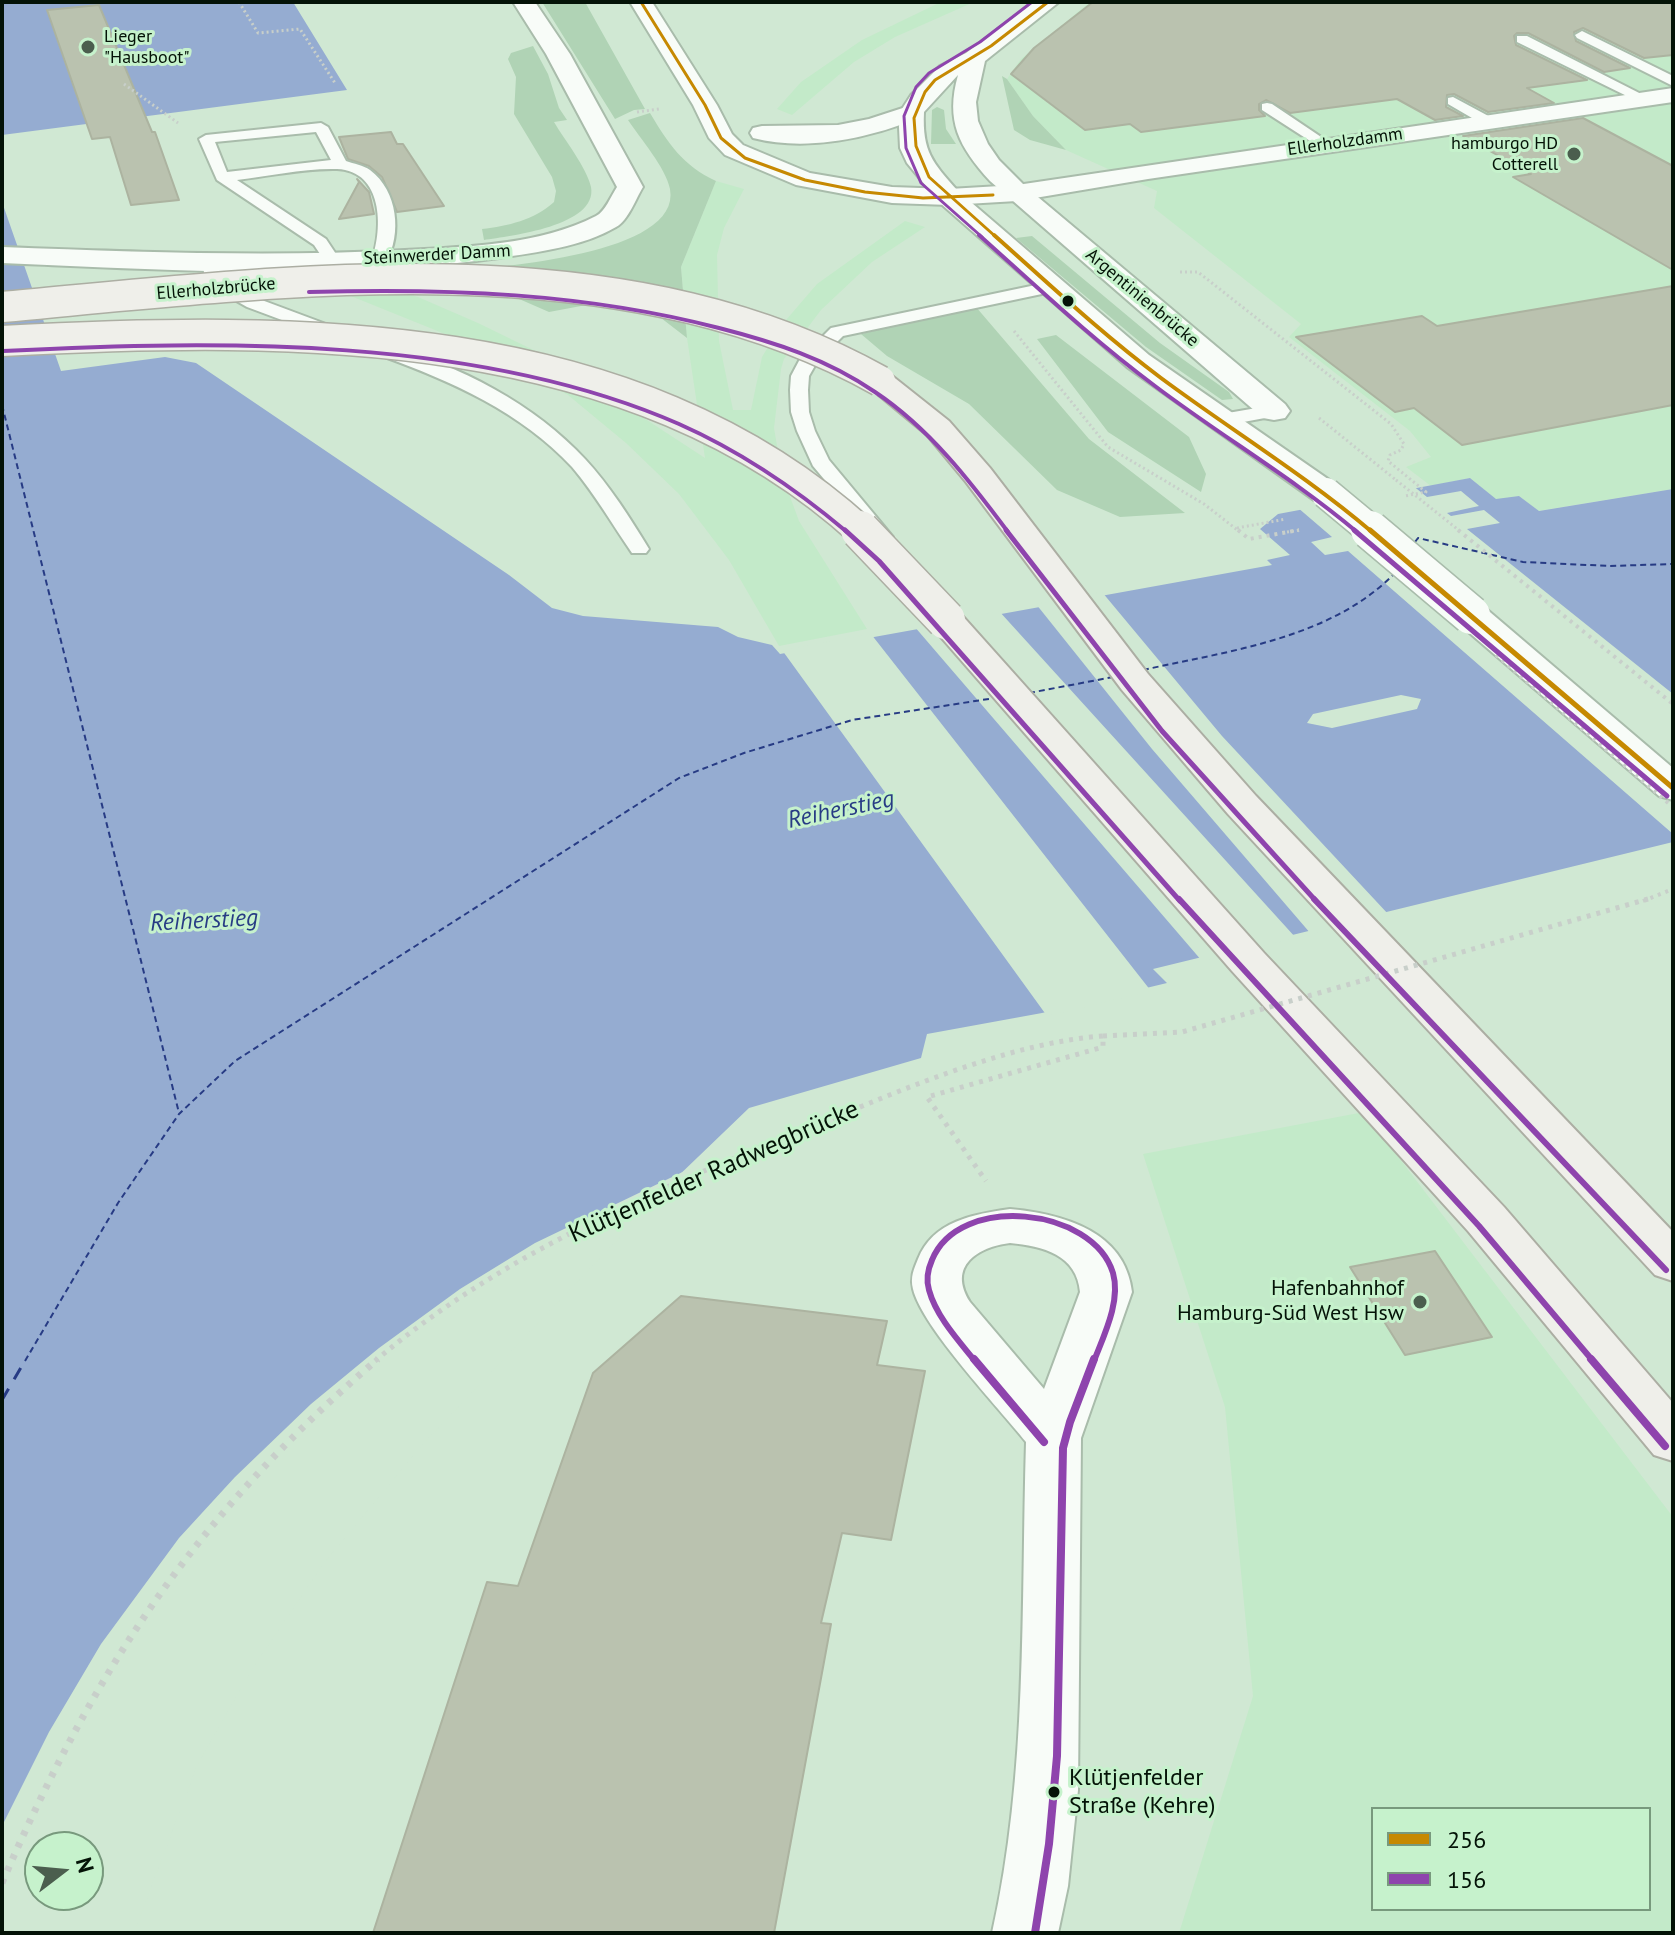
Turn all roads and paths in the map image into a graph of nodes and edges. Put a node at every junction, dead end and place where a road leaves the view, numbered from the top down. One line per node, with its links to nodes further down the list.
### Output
1 (239, 2): 9 (path)
2 (524, 2): 29 (street, Steinwerder Damm)
3 (641, 2): 14 (street)
4 (1048, 2): 7 (street)
5 (1582, 35): 8 (lane)
6 (1522, 39): 12 (lane)
7 (974, 58): 16 (street); 26 (street, Argentinienbrücke)
8 (1673, 82)
9 (335, 83)
10 (124, 84): 18 (path)
11 (1673, 95): 12 (street, Ellerholzdamm)
12 (1644, 99): 17 (street, Ellerholzdamm)
13 (1453, 101): 17 (lane)
14 (705, 105): 19 (street); 27 (street)
15 (1267, 107): 20 (lane)
16 (912, 112): 19 (street); 25 (street)
17 (1489, 122): 20 (street, Ellerholzdamm)
18 (185, 128)
19 (762, 133): 21 (street)
20 (1326, 145): 26 (street, Ellerholzdamm)
21 (833, 159)
22 (340, 164): 24 (lane); 24 (lane); 29 (lane)
23 (888, 169): 25 (street)
24 (222, 177): 30 (lane)
25 (929, 177): 26 (street); 27 (street)
26 (1013, 189): 27 (street); 37 (street, Argentinienbrücke)
27 (949, 197): 33 (street)
28 (2, 255): 31 (street, Steinwerder Damm)
29 (380, 259): 30 (street, Steinwerder Damm)
30 (332, 260): 31 (street, Steinwerder Damm)
31 (211, 263): 42 (lane)
32 (1180, 272): 39 (path)
33 (1050, 287): 34 (lane); 38 (street)
34 (986, 299): 41 (path); 43 (lane)
35 (2, 307): 49 (main road, Ellerholzbrücke, bridge)
36 (2, 341): 51 (main road, Ellerholzbrücke, bridge)
37 (1274, 411): 38 (lane)
38 (1222, 420): 45 (street, bridge)
39 (1406, 475)
40 (1396, 480): 44 (path, bridge)
41 (1249, 539)
42 (639, 549)
43 (900, 558)
44 (1673, 704)
45 (1673, 788)
46 (1673, 889): 47 (path, Klütjenfelder Radwegbrücke, bridge)
47 (1103, 1036): 48 (path); 52 (path, Klütjenfelder Radwegbrücke)
48 (1017, 1225): 50 (street); 50 (street)
49 (1673, 1263)
50 (1054, 1438): 53 (street)
51 (1673, 1440)
52 (2, 1883)
53 (1025, 1933)

